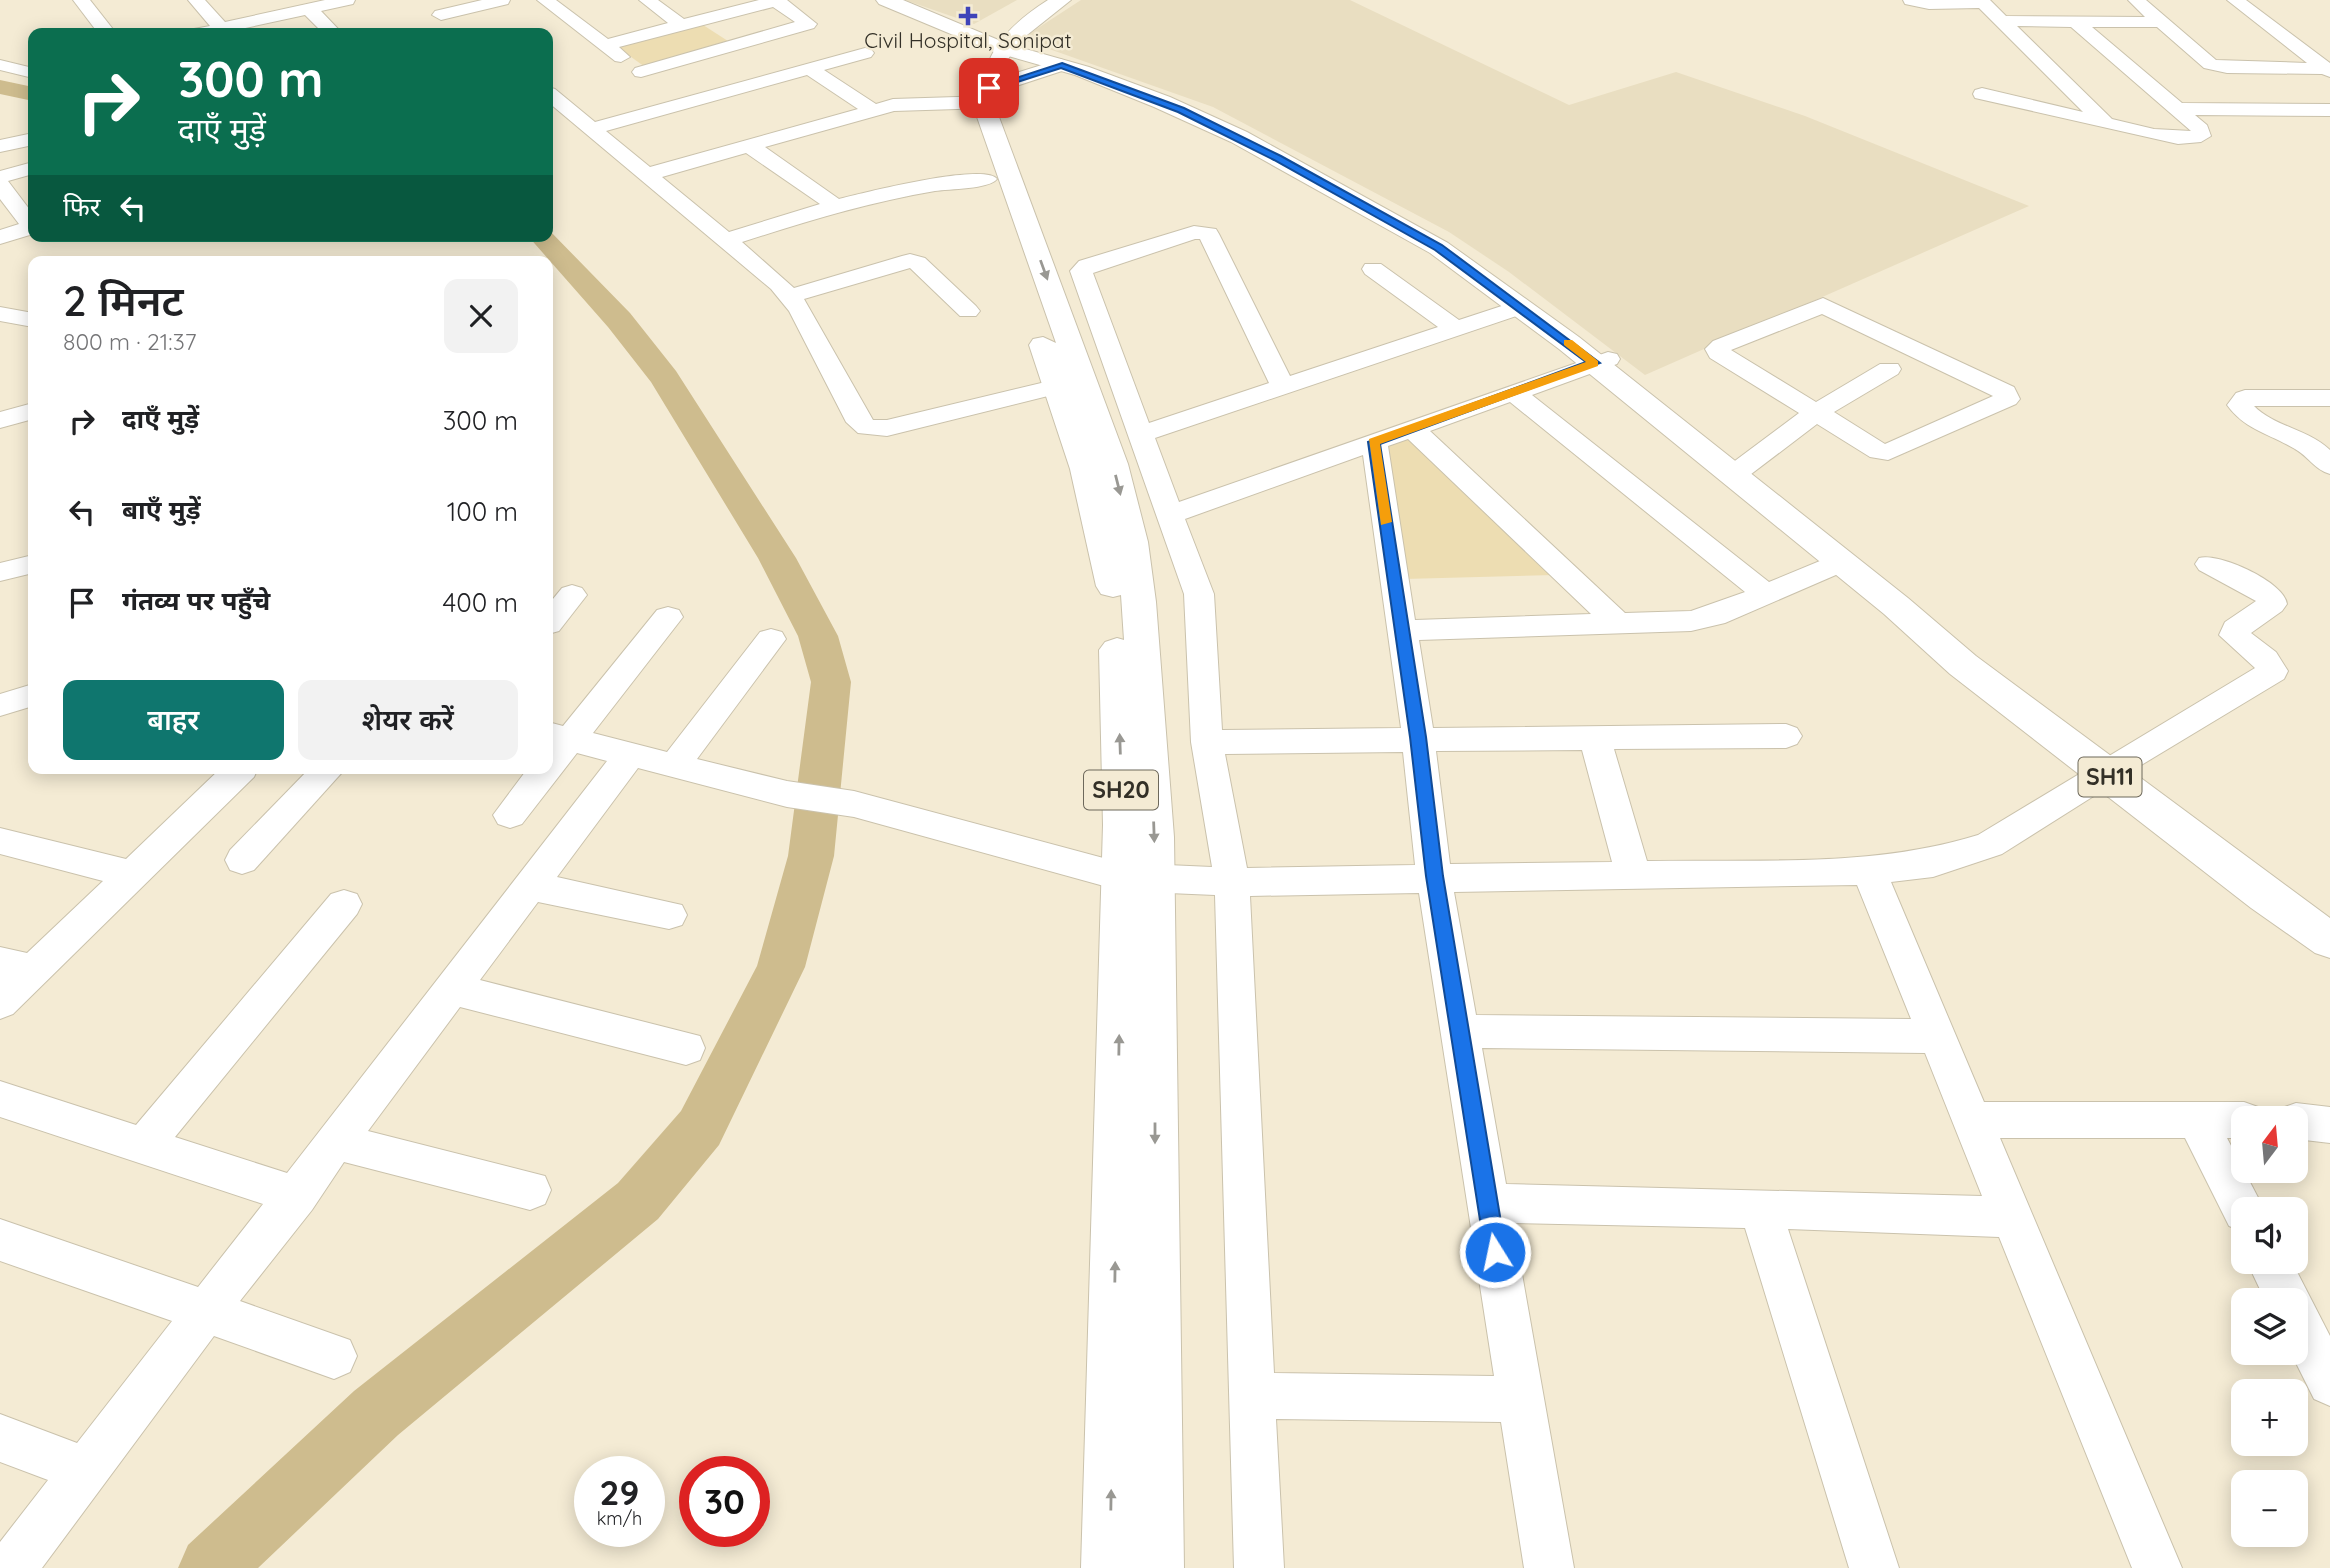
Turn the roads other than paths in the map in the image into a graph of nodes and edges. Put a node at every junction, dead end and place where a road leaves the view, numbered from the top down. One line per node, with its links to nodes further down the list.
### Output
1 (81, 0): 23 (street)
2 (196, 0): 24 (street)
3 (347, 0): 16 (street)
4 (424, 0): 17 (street)
5 (502, 0): 17 (street)
6 (545, 0): 29 (street)
7 (647, 0): 21 (street)
8 (777, 0): 21 (street); 35 (street)
9 (886, 0): 26 (main road)
10 (1041, 0): 26 (main road)
11 (1061, 0): 26 (main road, SH20)
12 (1910, 0): 15 (street)
13 (2136, 0): 20 (street)
14 (2235, 0): 27 (street)
15 (1982, 2): 18 (street)
16 (309, 9): 24 (street); 25 (street)
17 (441, 15): 22 (street)
18 (2000, 21): 19 (street); 44 (street)
19 (2076, 22): 20 (street); 41 (street)
20 (2162, 22): 34 (street)
21 (681, 24): 29 (street)
22 (459, 27)
23 (103, 28)
24 (221, 28)
25 (328, 28)
26 (989, 41): 32 (main road, SH11); 39 (main road, SH20); 66 (main road, SH11)
27 (2290, 42): 28 (street); 34 (street)
28 (2317, 42)
29 (605, 45): 35 (street)
30 (864, 53): 33 (street)
31 (0, 65): 36 (street)
32 (1062, 65): 39 (main road); 61 (main road, SH11)
33 (810, 69): 40 (street); 42 (street)
34 (2327, 71)
35 (640, 72): 40 (street)
36 (28, 73)
37 (1982, 94): 44 (street)
38 (553, 97): 45 (street)
39 (983, 98): 42 (street); 52 (main road, SH20); 69 (main road, SH20, one-way to 69)
40 (684, 105): 45 (street)
41 (2180, 109): 43 (street); 44 (street)
42 (873, 110): 48 (street)
43 (2330, 110)
44 (2107, 124)
45 (592, 129): 50 (street)
46 (28, 140): 47 (street)
47 (0, 146)
48 (750, 146): 50 (street); 54 (street)
49 (28, 169): 51 (street)
50 (649, 174): 58 (street)
51 (0, 177)
52 (987, 179): 54 (street); 69 (main road, SH20)
53 (0, 186): 55 (street)
54 (834, 205): 58 (street)
55 (28, 222)
56 (28, 228): 57 (street)
57 (0, 237)
58 (726, 240): 60 (street)
59 (1373, 269): 65 (street)
60 (790, 296): 62 (street); 69 (street)
61 (1520, 307): 65 (street); 66 (main road, SH11)
62 (968, 311)
63 (0, 314): 64 (street)
64 (28, 319)
65 (1456, 329): 70 (street)
66 (1575, 340): 67 (main road, SH11)
67 (1601, 361): 71 (street); 80 (main road, SH11)
68 (1889, 369): 74 (street)
69 (1070, 384): 114 (main road, SH20)
70 (1283, 386): 77 (street); 77 (street)
71 (1513, 392): 76 (street); 87 (street)
72 (2330, 398): 79 (street)
73 (28, 412): 75 (street)
74 (1815, 413): 74 (street); 80 (street)
75 (0, 420)
76 (1412, 428): 78 (street); 90 (street)
77 (1141, 434): 81 (street)
78 (1374, 442): 81 (street); 92 (street)
79 (2330, 466)
80 (1739, 471): 82 (main road, SH11); 91 (main road, SH11)
81 (1172, 513): 100 (street)
82 (1842, 562): 87 (street); 91 (main road, SH11)
83 (2209, 564): 103 (street)
84 (28, 565): 85 (street)
85 (0, 572)
86 (572, 595): 89 (street)
87 (1767, 595): 90 (street)
88 (668, 617): 97 (street)
89 (553, 618)
90 (1618, 623): 92 (street)
91 (1933, 628): 103 (main road, SH11)
92 (1401, 630): 98 (street)
93 (771, 639): 102 (street)
94 (28, 697): 95 (street)
95 (0, 705)
96 (1786, 736): 99 (street)
97 (559, 737): 101 (street)
98 (1418, 737): 99 (street); 100 (street); 113 (street)
99 (1595, 738): 111 (street)
100 (1207, 742): 115 (street)
101 (630, 755): 102 (street); 116 (street)
102 (676, 765): 114 (street)
103 (2113, 767): 110 (street); 119 (main road, SH11); 120 (main road, SH11)
104 (236, 774): 112 (street)
105 (324, 774): 109 (street)
106 (542, 774): 107 (street)
107 (510, 815)
108 (0, 841): 112 (street)
109 (242, 860)
110 (1869, 871): 111 (street); 125 (street)
111 (1633, 874): 113 (street)
112 (134, 875): 121 (street)
113 (1434, 876): 115 (street); 124 (street)
114 (1138, 878): 115 (street); 151 (main road, SH20, one-way to 114); 152 (main road, SH20, one-way to 152)
115 (1232, 882): 146 (street)
116 (530, 886): 118 (street); 122 (street)
117 (344, 904): 134 (street)
118 (669, 915)
119 (2330, 916)
120 (2330, 941)
121 (17, 966): 123 (street)
122 (451, 989): 126 (street); 133 (street)
123 (0, 1003)
124 (1461, 1031): 125 (street); 138 (street)
125 (1935, 1036): 129 (street)
126 (687, 1048)
127 (0, 1099): 134 (street)
128 (2196, 1119): 129 (street); 130 (street); 137 (street)
129 (1971, 1120): 140 (street)
130 (2231, 1120)
131 (2308, 1122): 132 (street)
132 (2330, 1125)
133 (338, 1142): 135 (street); 136 (street)
134 (145, 1144): 136 (street)
135 (530, 1190)
136 (297, 1196): 142 (street)
137 (2236, 1197)
138 (1487, 1203): 139 (street); 147 (street)
139 (1760, 1208): 140 (street); 155 (street)
140 (2011, 1217): 156 (street)
141 (0, 1240): 142 (street)
142 (206, 1314): 144 (street); 149 (street)
143 (2308, 1340): 145 (street)
144 (334, 1356)
145 (2330, 1383)
146 (1252, 1396): 147 (street); 153 (street)
147 (1521, 1399): 154 (street)
148 (0, 1438): 149 (street)
149 (85, 1470): 150 (street)
150 (11, 1568)
151 (1110, 1568)
152 (1155, 1568)
153 (1259, 1568)
154 (1549, 1568)
155 (1874, 1568)
156 (2157, 1568)

